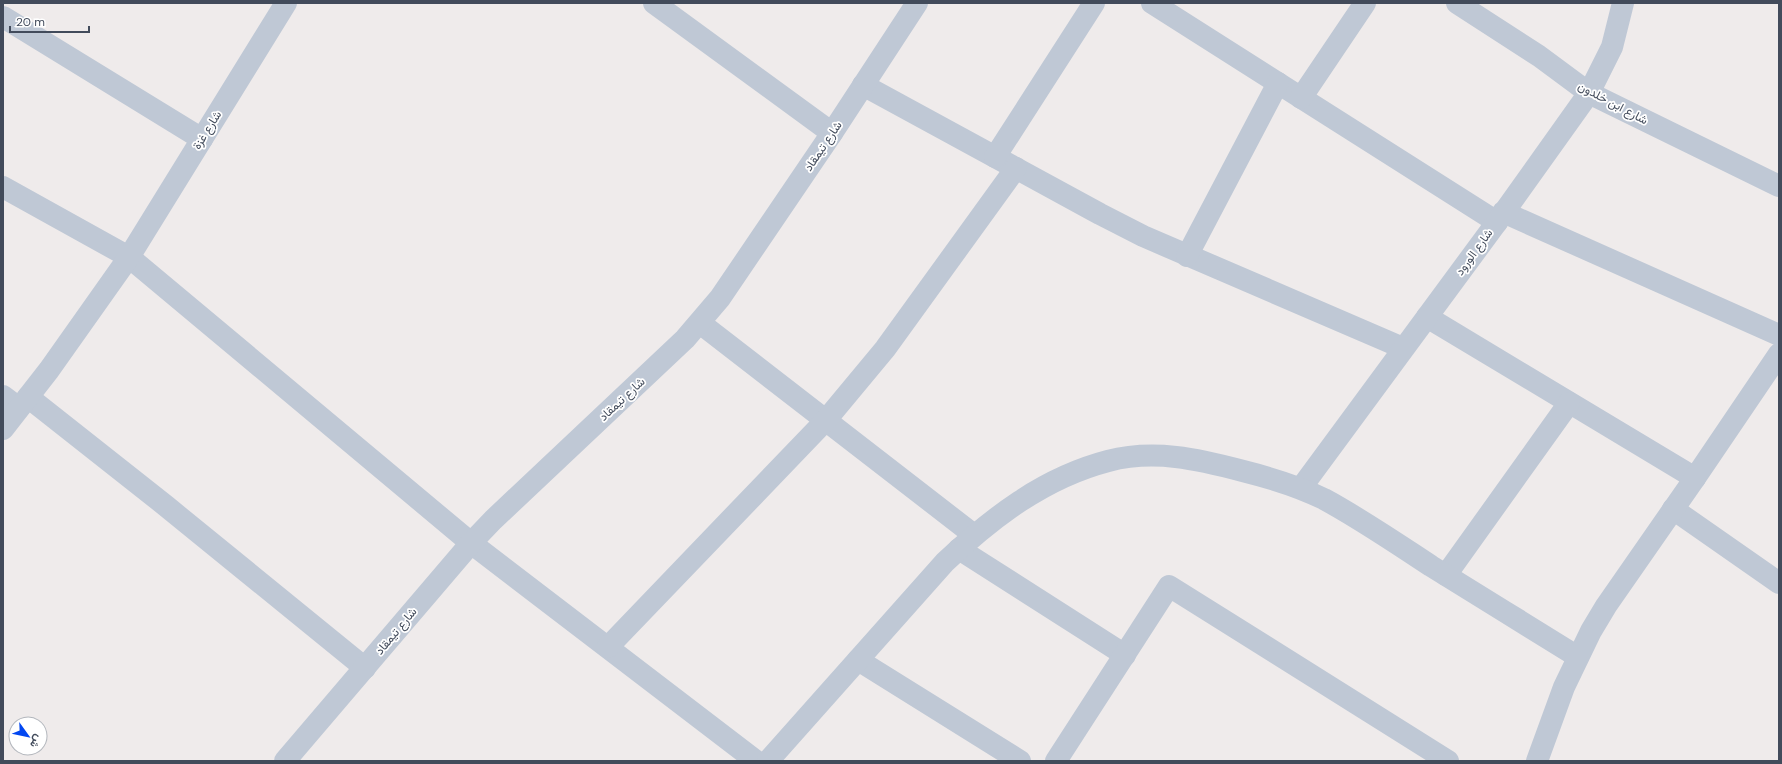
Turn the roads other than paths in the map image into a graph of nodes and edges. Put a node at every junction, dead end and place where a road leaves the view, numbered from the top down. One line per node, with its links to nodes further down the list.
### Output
1 (286, 3): 15 (street, شارع غزة)
2 (654, 3): 14 (street)
3 (917, 3): 11 (street, شارع تيمقاد)
4 (1094, 3): 16 (street)
5 (1152, 3): 10 (street)
6 (1365, 3): 13 (street)
7 (1457, 3): 12 (street, شارع ابن خلدون)
8 (1623, 3): 12 (street, شارع الورود)
9 (3, 17): 15 (street)
10 (1278, 83): 13 (street); 21 (street)
11 (863, 85): 14 (street, شارع تيمقاد); 16 (street)
12 (1589, 93): 18 (street, شارع ابن خلدون); 20 (street, شارع الورود)
13 (1301, 98): 20 (street)
14 (832, 133): 24 (street, شارع تيمقاد)
15 (202, 139): 22 (street, شارع غزة)
16 (995, 157): 17 (street)
17 (1016, 168): 21 (street); 30 (street)
18 (1779, 186)
19 (3, 187): 22 (street)
20 (1500, 217): 23 (street, شارع الورود); 25 (street)
21 (1187, 256): 26 (street)
22 (129, 257): 28 (street, شارع غزة); 36 (street)
23 (1427, 317): 26 (street, شارع الورود); 29 (street)
24 (700, 323): 30 (street); 36 (street, شارع تيمقاد)
25 (1779, 335)
26 (1403, 348): 33 (street, شارع الورود)
27 (1779, 354): 32 (street)
28 (17, 400): 31 (street, شارع غزة); 43 (street)
29 (1569, 403): 32 (street); 37 (street)
30 (826, 420): 35 (street); 39 (street)
31 (3, 429)
32 (1695, 478): 34 (street)
33 (1301, 488): 35 (street); 37 (street)
34 (1673, 509): 38 (street); 41 (street)
35 (966, 542): 40 (street); 42 (street)
36 (471, 543): 39 (street); 43 (street, شارع تيمقاد)
37 (1446, 575): 41 (street)
38 (1779, 583)
39 (608, 647): 45 (street)
40 (1125, 655): 48 (street); 49 (street)
41 (1578, 657): 50 (street)
42 (858, 660): 46 (street); 47 (street)
43 (365, 668): 44 (street, شارع تيمقاد)
44 (285, 761)
45 (756, 761)
46 (768, 761)
47 (1020, 761)
48 (1056, 761)
49 (1448, 761)
50 (1537, 761)

